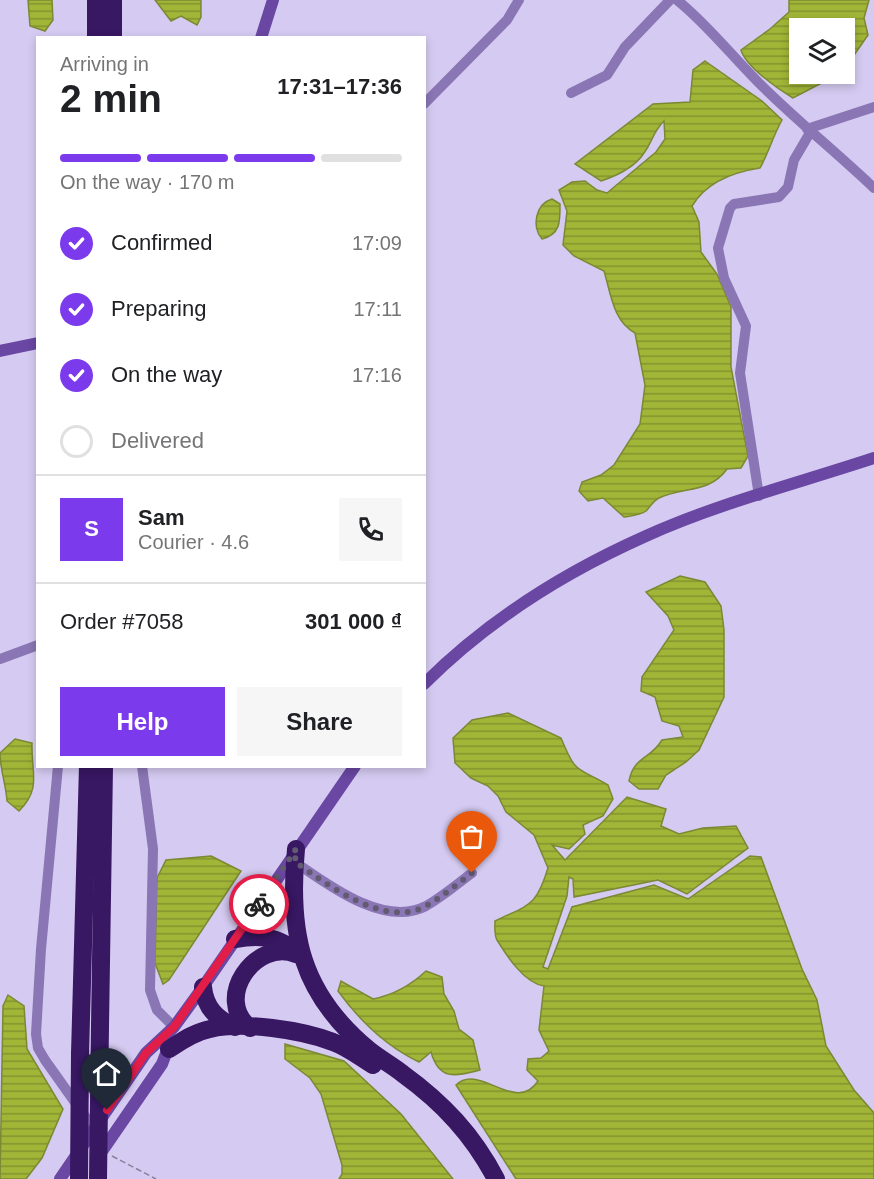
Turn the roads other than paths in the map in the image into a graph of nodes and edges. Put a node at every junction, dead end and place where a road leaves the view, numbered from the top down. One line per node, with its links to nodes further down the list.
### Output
1 (96, 0): 7 (highway)
2 (113, 0): 8 (highway)
3 (273, 0): 9 (main road)
4 (519, 0): 11 (street)
5 (670, 0): 10 (street)
6 (677, 0): 13 (street)
7 (96, 36)
8 (113, 36)
9 (262, 36)
10 (571, 93)
11 (426, 102)
12 (874, 107): 13 (street)
13 (809, 130): 14 (street); 18 (street)
14 (873, 185)
15 (36, 343): 16 (main road)
16 (0, 351)
17 (874, 458): 18 (main road)
18 (759, 496): 21 (main road)
19 (36, 646): 20 (street)
20 (0, 659)
21 (426, 682)
22 (58, 768): 35 (street)
23 (88, 768): 37 (highway, bridge)
24 (104, 768): 38 (highway, bridge)
25 (142, 768): 32 (street)
26 (354, 768): 27 (main road)
27 (295, 856): 28 (street); 29 (main road); 30 (highway)
28 (472, 873)
29 (235, 939): 30 (highway); 31 (main road)
30 (300, 960): 33 (highway); 40 (highway)
31 (203, 987): 32 (main road); 33 (highway)
32 (174, 1027): 34 (main road); 35 (main road)
33 (242, 1027): 34 (highway); 39 (highway)
34 (169, 1049): 37 (main road)
35 (94, 1128): 36 (main road)
36 (60, 1179)
37 (82, 1179)
38 (98, 1179)
39 (484, 1179)
40 (496, 1179)

